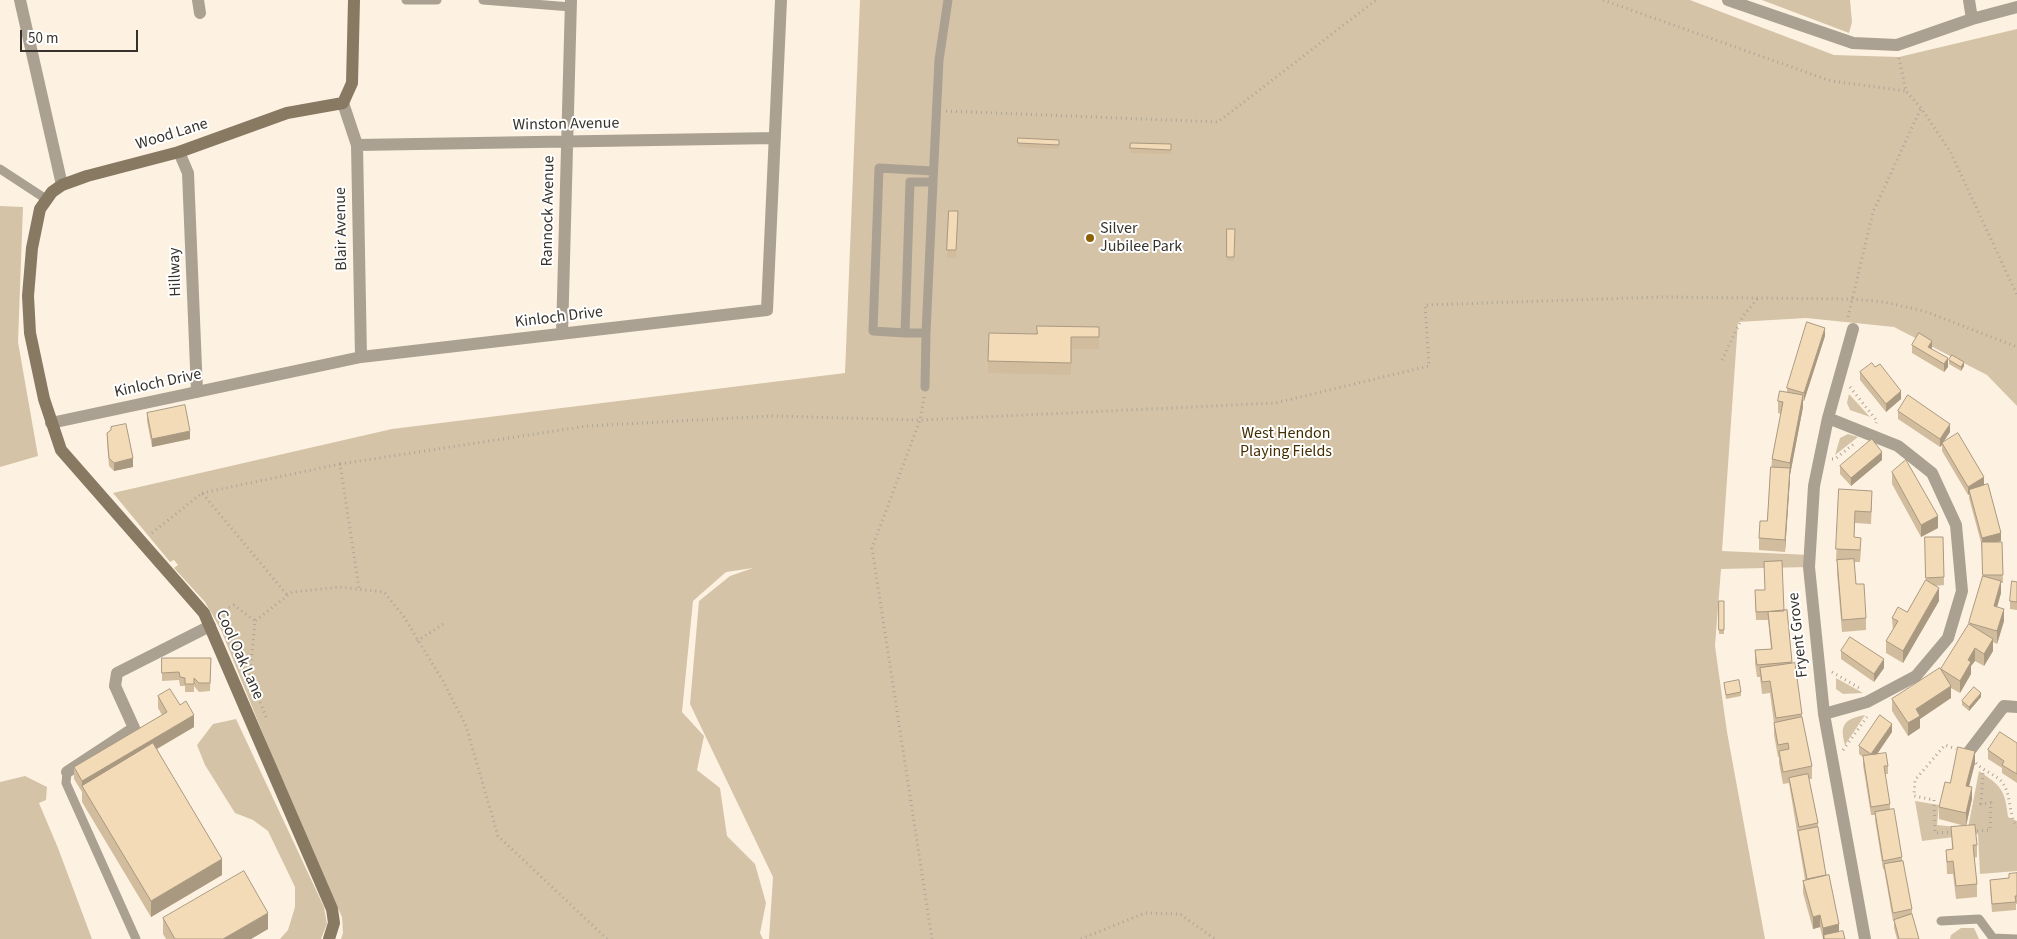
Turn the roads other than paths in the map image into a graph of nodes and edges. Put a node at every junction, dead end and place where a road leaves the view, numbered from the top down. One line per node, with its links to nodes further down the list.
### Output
1 (20, 0): 23 (street)
2 (198, 0): 13 (street)
3 (354, 0): 15 (street)
4 (406, 0): 5 (lane)
5 (436, 0)
6 (482, 0): 11 (lane)
7 (781, 0): 16 (street, Kinloch Drive)
8 (948, 0): 21 (lane)
9 (1728, 0): 14 (street)
10 (1969, 0): 14 (street)
11 (571, 4): 17 (street, Rannock Avenue)
12 (2017, 7): 14 (street)
13 (200, 13)
14 (1972, 19)
15 (343, 103): 18 (street, Blair Avenue); 19 (street, Wood Lane)
16 (775, 138): 17 (street, Winston Avenue); 29 (street, Kinloch Drive)
17 (567, 141): 18 (street, Winston Avenue); 29 (street, Rannock Avenue)
18 (357, 145): 30 (street, Blair Avenue)
19 (180, 152): 23 (street, Wood Lane); 32 (street, Hillway)
20 (0, 169): 24 (lane)
21 (933, 171): 22 (lane); 27 (lane)
22 (933, 182): 27 (lane); 28 (lane)
23 (62, 185): 24 (street, Wood Lane)
24 (46, 199): 26 (street, Wood Lane)
25 (1853, 329): 33 (street, Fryent Grove)
26 (30, 333): 34 (street, Cool Oak Lane)
27 (905, 333): 28 (lane)
28 (926, 333): 31 (lane)
29 (562, 334): 30 (street, Kinloch Drive)
30 (361, 357): 32 (street, Kinloch Drive)
31 (926, 387)
32 (197, 392): 34 (street, Kinloch Drive)
33 (1828, 418): 37 (street, Fryent Grove); 37 (street)
34 (51, 423): 35 (street, Cool Oak Lane)
35 (210, 626): 39 (street); 43 (street, Cool Oak Lane)
36 (2017, 707): 38 (street)
37 (1824, 714): 44 (street, Fryent Grove)
38 (1968, 753)
39 (67, 772): 42 (lane)
40 (1941, 921): 41 (lane)
41 (1992, 938): 45 (lane)
42 (136, 939)
43 (329, 939)
44 (1865, 939)
45 (2016, 939)

